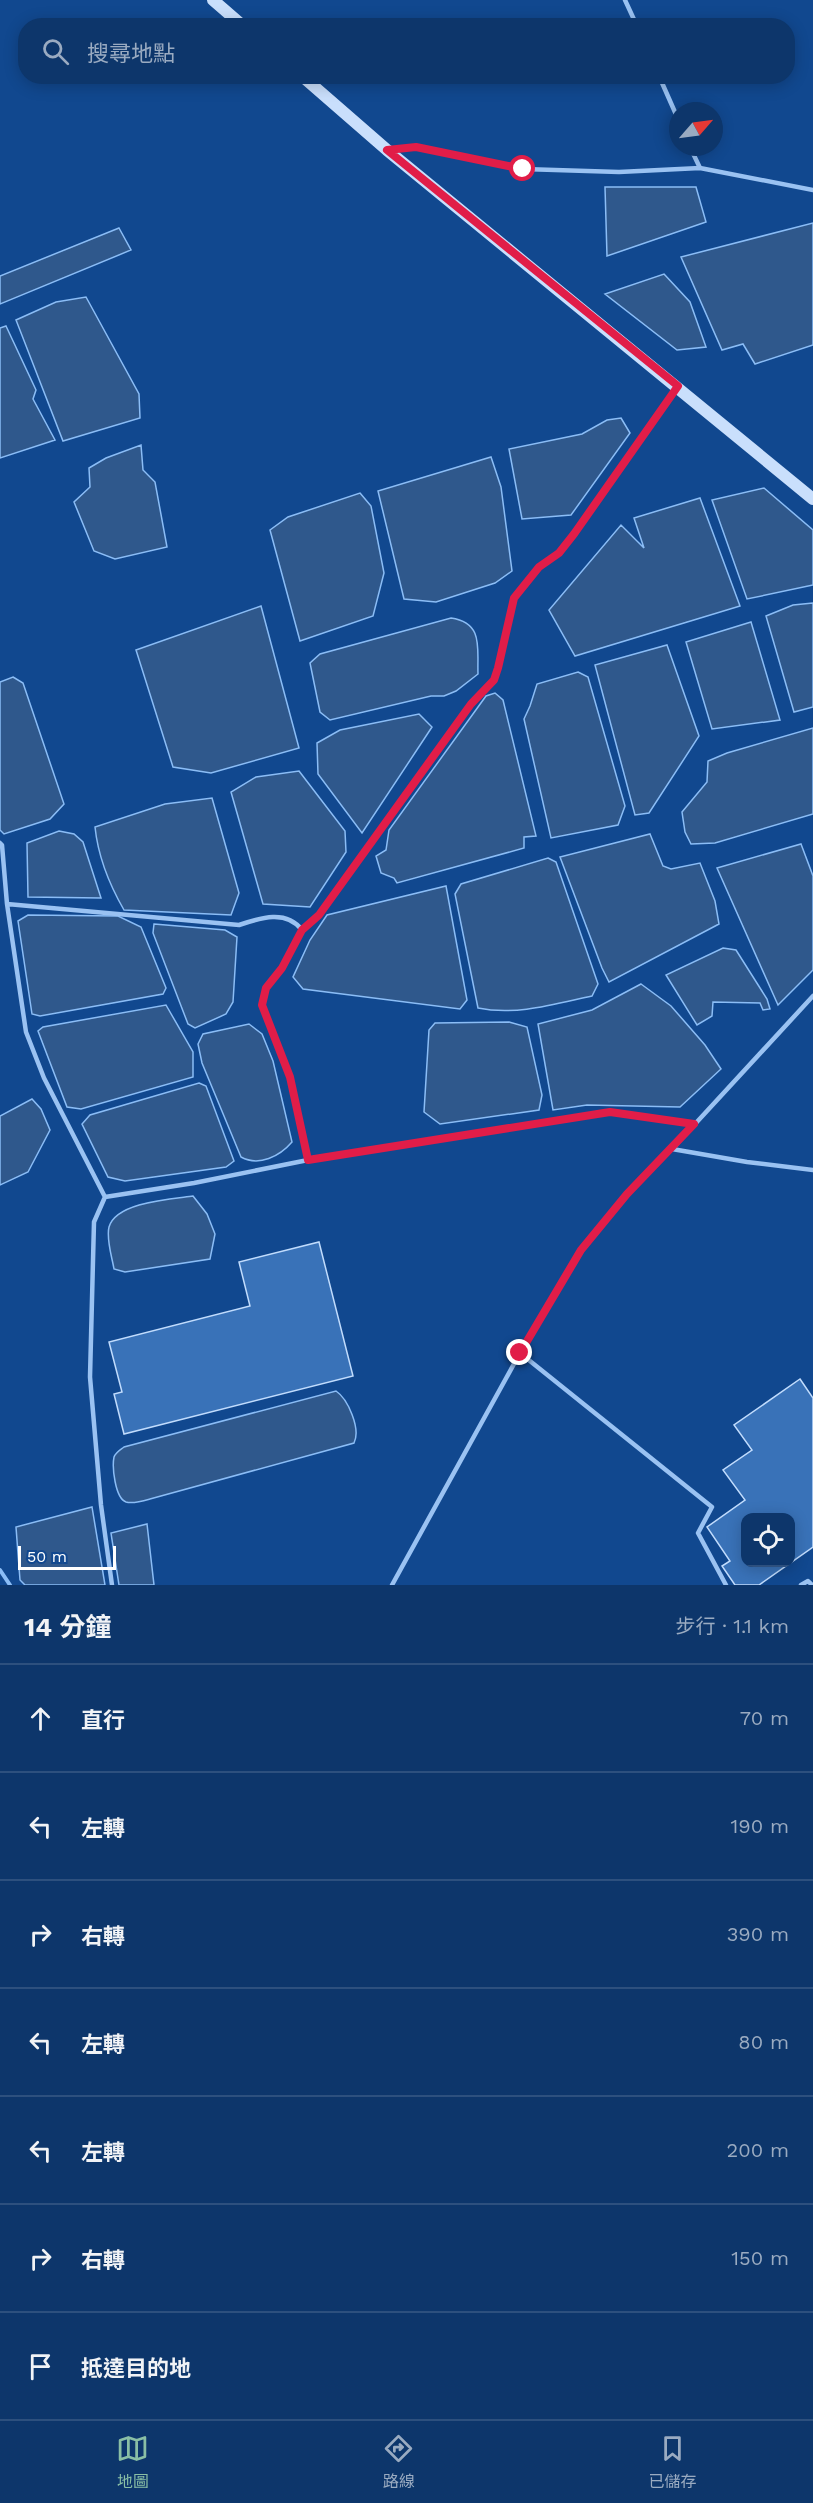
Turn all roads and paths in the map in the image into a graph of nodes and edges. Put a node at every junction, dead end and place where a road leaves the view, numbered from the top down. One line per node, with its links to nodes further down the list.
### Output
1 (213, 0): 3 (street)
2 (625, 0): 4 (lane)
3 (234, 18)
4 (633, 18)
5 (311, 84): 8 (street)
6 (663, 84): 7 (lane)
7 (670, 102)
8 (387, 150): 10 (lane); 12 (street)
9 (694, 156): 10 (lane)
10 (700, 168): 11 (lane)
11 (813, 190)
12 (678, 386): 13 (street); 16 (lane)
13 (813, 499)
14 (0, 843): 15 (lane)
15 (7, 904): 16 (lane); 22 (lane)
16 (302, 930): 20 (lane)
17 (813, 996): 18 (lane)
18 (694, 1124): 19 (lane); 20 (lane)
19 (672, 1149): 21 (lane); 23 (lane)
20 (308, 1160): 22 (lane)
21 (813, 1170)
22 (105, 1197): 24 (lane)
23 (520, 1353): 25 (lane); 26 (lane)
24 (112, 1585)
25 (392, 1585)
26 (726, 1585)
27 (801, 1585): 28 (lane)
28 (812, 1585)

